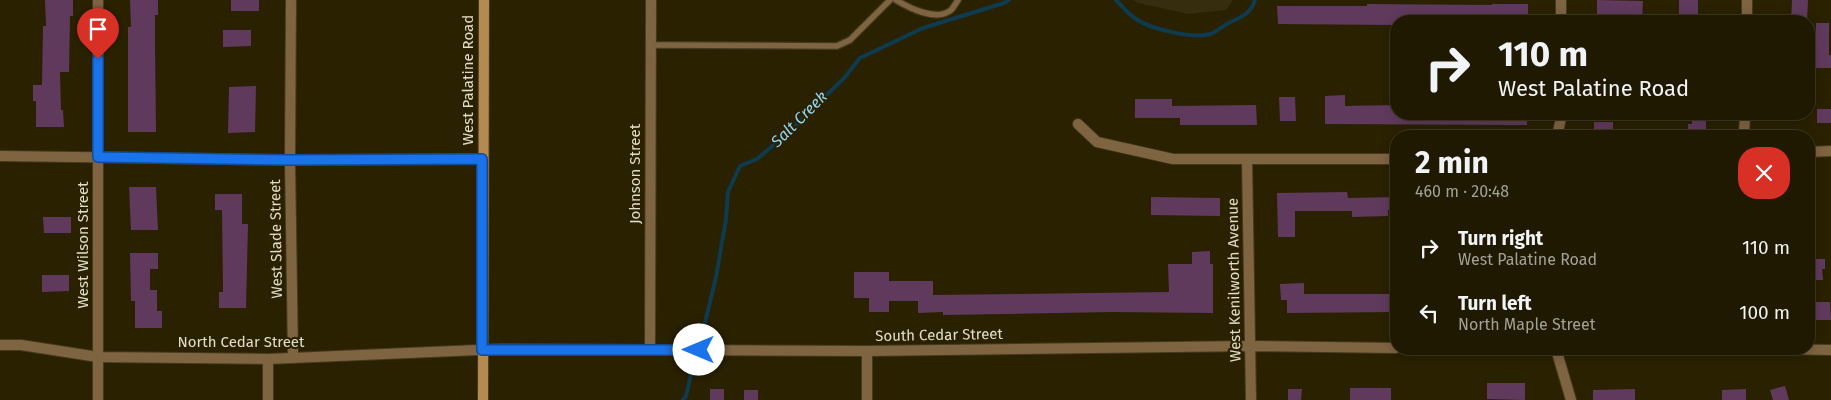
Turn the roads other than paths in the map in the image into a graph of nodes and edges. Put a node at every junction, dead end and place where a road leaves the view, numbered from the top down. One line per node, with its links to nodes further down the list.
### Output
1 (98, 0): 17 (street, West Wilson Street)
2 (291, 0): 20 (street, West Slade Street)
3 (484, 0): 18 (main road, West Palatine Road)
4 (651, 0): 12 (street, Johnson Street)
5 (890, 0): 12 (lane)
6 (896, 0): 7 (lane)
7 (958, 0)
8 (1560, 0): 10 (street)
9 (1748, 0): 11 (street)
10 (1561, 15)
11 (1747, 15)
12 (651, 45): 25 (street, Johnson Street)
13 (1078, 124): 21 (street)
14 (1831, 151): 15 (street)
15 (1815, 152)
16 (0, 156): 17 (street)
17 (98, 157): 20 (street); 31 (street, West Wilson Street)
18 (482, 159): 20 (street); 26 (main road, West Palatine Road)
19 (1390, 159): 21 (street)
20 (290, 160): 32 (street, West Slade Street)
21 (1247, 160): 23 (street, West Kenilworth Avenue)
22 (0, 345): 31 (street, North Cedar Street)
23 (1250, 346): 24 (street, South Cedar Street); 29 (street, South Cedar Street); 38 (street, West Kenilworth Avenue)
24 (1390, 348)
25 (650, 349): 26 (street, South Cedar Street); 29 (street, South Cedar Street)
26 (482, 350): 32 (street, North Cedar Street); 36 (main road, West Palatine Road)
27 (1815, 350): 28 (street)
28 (1831, 350)
29 (867, 351): 37 (street)
30 (1558, 355): 39 (street)
31 (98, 357): 33 (street, North Cedar Street); 34 (street, West Wilson Street)
32 (293, 357): 33 (street, North Cedar Street)
33 (268, 358): 35 (street)
34 (98, 400)
35 (268, 400)
36 (483, 400)
37 (866, 400)
38 (1250, 400)
39 (1572, 400)

